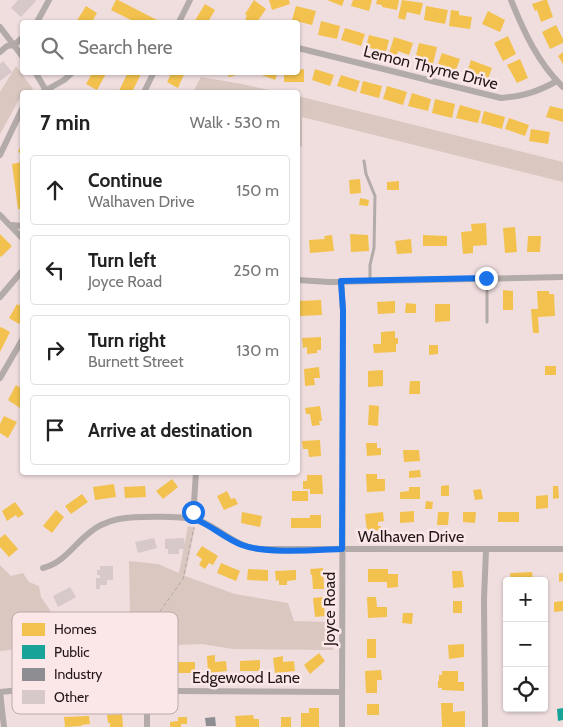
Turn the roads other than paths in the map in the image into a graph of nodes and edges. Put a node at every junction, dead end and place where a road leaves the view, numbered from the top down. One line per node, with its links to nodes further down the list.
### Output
1 (49, 0): 4 (street)
2 (190, 0): 5 (street)
3 (511, 0): 15 (street)
4 (38, 20)
5 (180, 20)
6 (0, 27): 8 (street)
7 (20, 40): 8 (street)
8 (14, 46): 10 (street); 11 (street)
9 (300, 48): 15 (street, Lemon Thyme Drive)
10 (0, 52)
11 (20, 54)
12 (36, 75): 17 (street)
13 (70, 75): 18 (street)
14 (152, 75): 19 (street)
15 (557, 81): 16 (street)
16 (563, 87)
17 (44, 90)
18 (48, 90)
19 (145, 90)
20 (20, 113): 21 (street)
21 (0, 155)
22 (364, 160): 30 (lane)
23 (0, 214): 24 (street)
24 (12, 225): 25 (street); 26 (street)
25 (20, 226)
26 (20, 235)
27 (20, 274): 33 (street)
28 (563, 277): 29 (street)
29 (486, 278): 30 (street); 34 (lane)
30 (370, 280): 32 (street)
31 (300, 281): 32 (street)
32 (341, 281): 39 (street, Joyce Road)
33 (0, 297)
34 (487, 322)
35 (20, 343): 36 (street)
36 (0, 378)
37 (196, 475): 38 (street)
38 (194, 518): 39 (street, Walhaven Drive); 42 (street, Walhaven Drive)
39 (342, 549): 41 (street, Walhaven Drive); 45 (street, Joyce Road)
40 (563, 549): 41 (street, Walhaven Drive)
41 (486, 550): 50 (street)
42 (43, 568)
43 (178, 691): 45 (street, Edgewood Lane)
44 (0, 692): 47 (street)
45 (342, 692): 49 (street, Joyce Road)
46 (147, 714): 48 (street)
47 (4, 727)
48 (147, 727)
49 (342, 727)
50 (485, 727)

